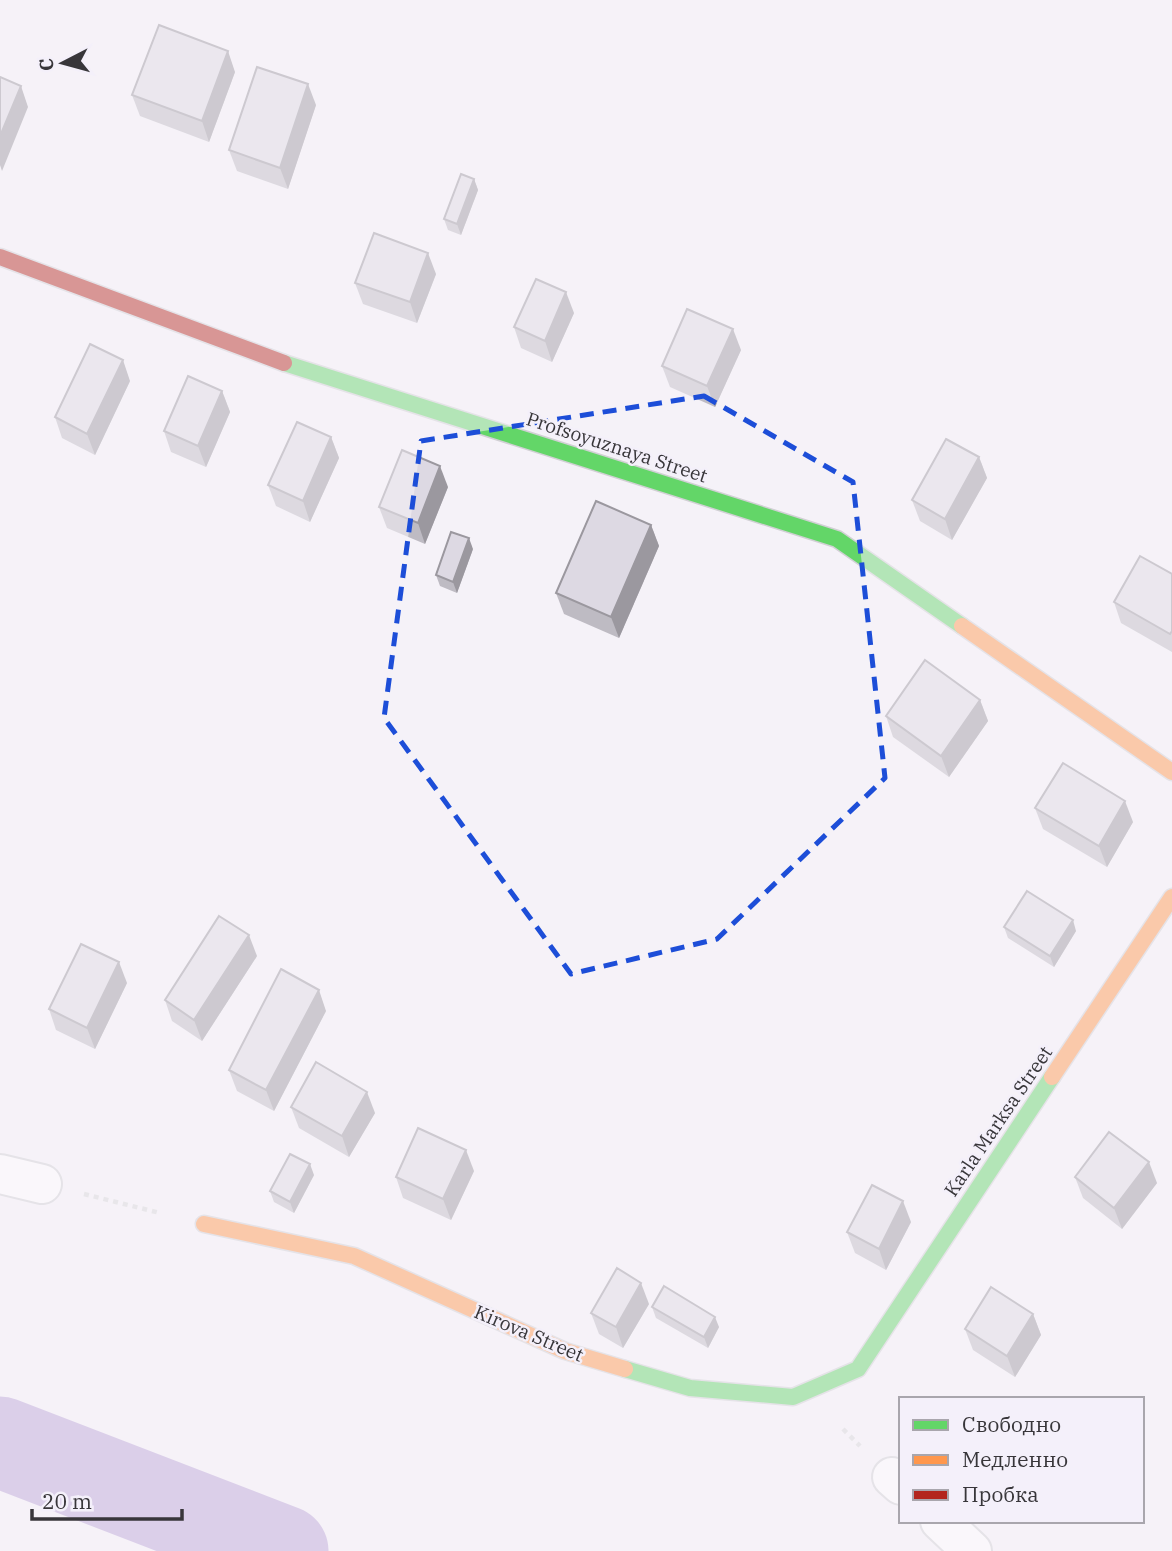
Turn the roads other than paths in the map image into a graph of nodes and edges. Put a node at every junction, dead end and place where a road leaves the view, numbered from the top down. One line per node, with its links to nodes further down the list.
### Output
1 (0, 257): 2 (street, Profsoyuznaya Street)
2 (1172, 772)
3 (1172, 897): 7 (street, Karla Marksa Street)
4 (0, 1174): 5 (street)
5 (42, 1184)
6 (204, 1224): 7 (street, Kirova Street)
7 (858, 1369)
8 (942, 1523): 9 (street)
9 (972, 1551)

